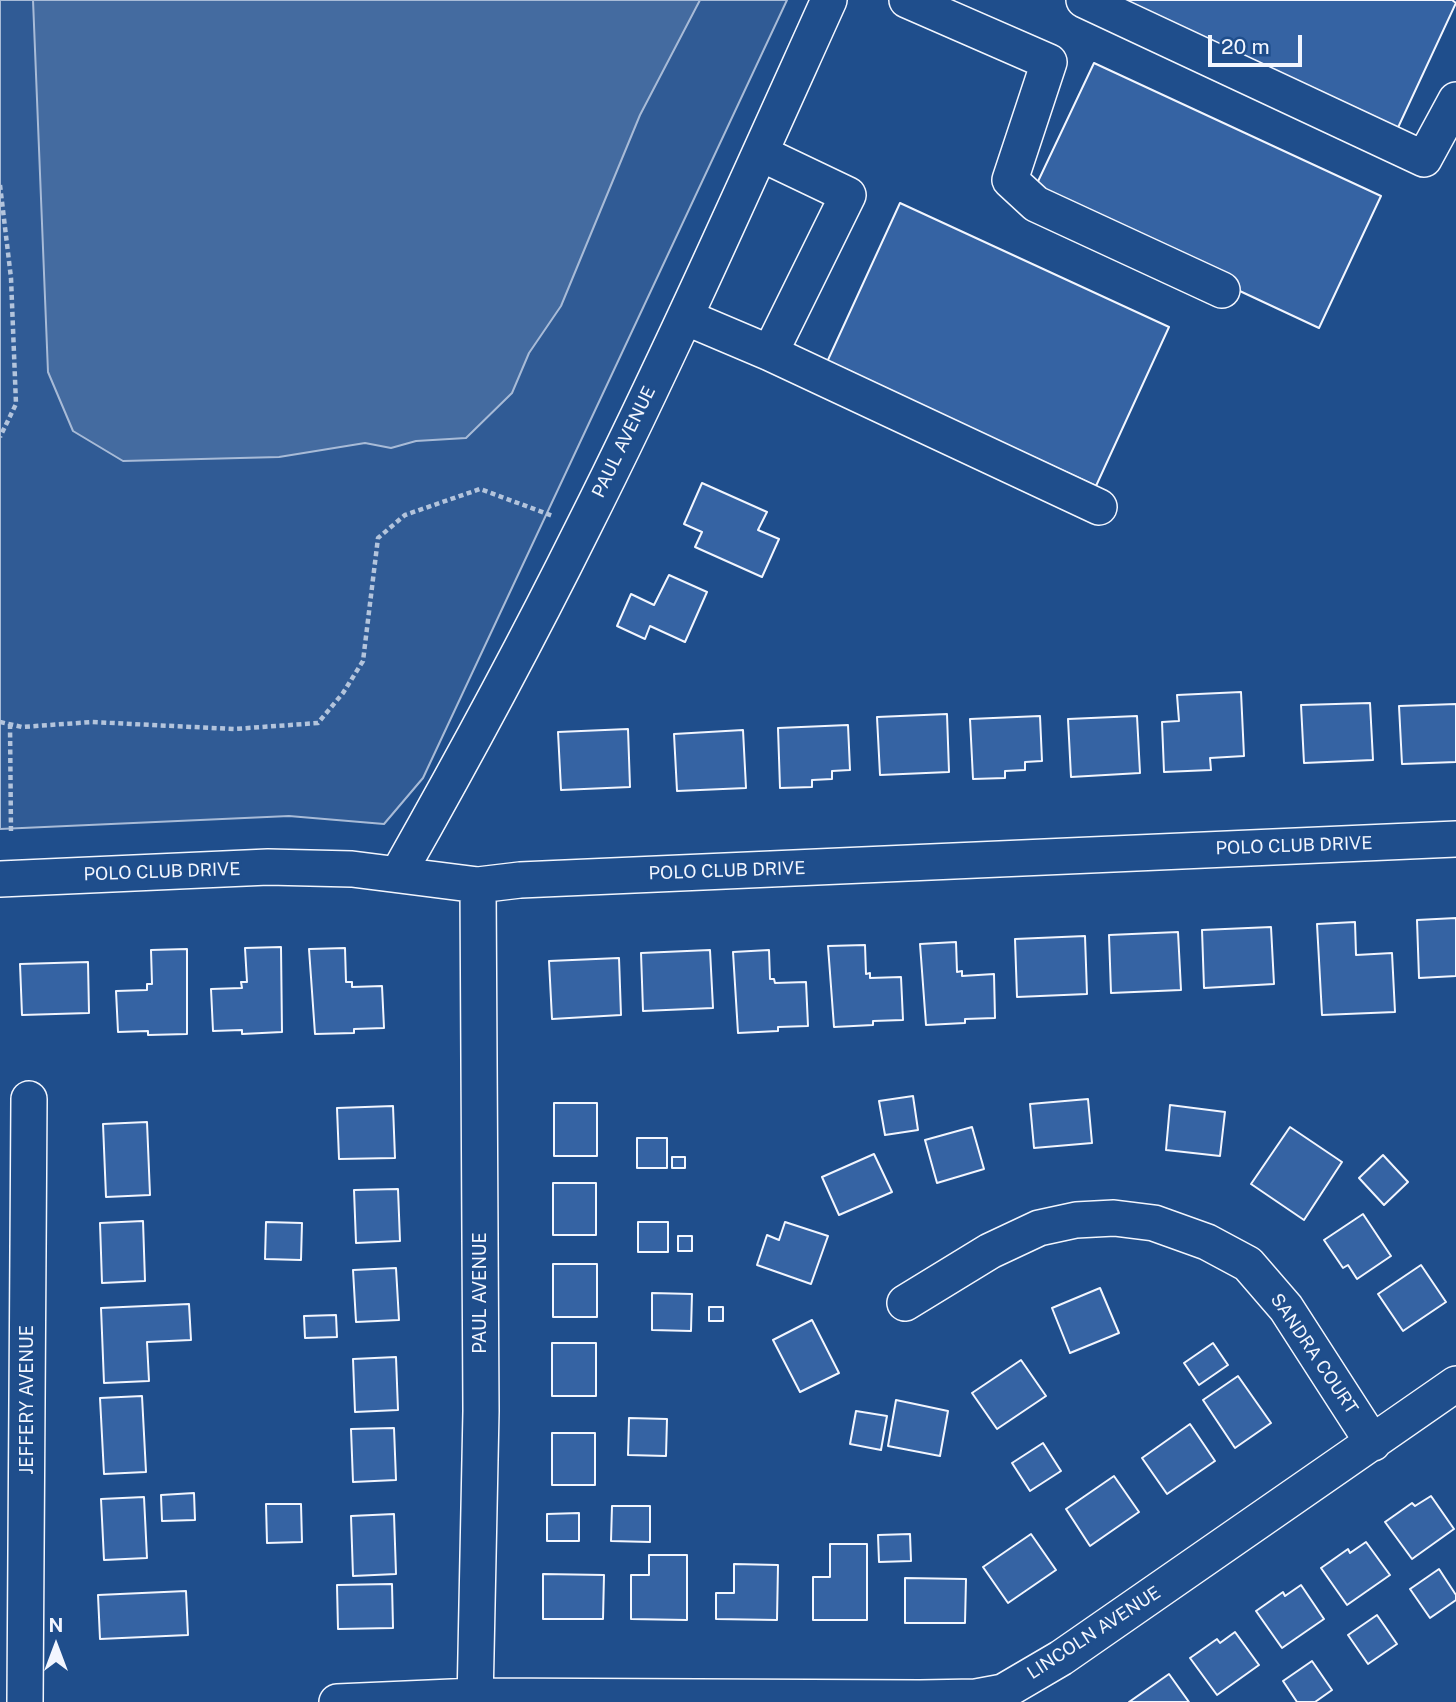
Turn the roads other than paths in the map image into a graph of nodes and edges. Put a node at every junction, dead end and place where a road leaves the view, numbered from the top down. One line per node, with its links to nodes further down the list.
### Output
1 (830, 0): 5 (street, PAUL AVENUE)
2 (907, 0): 6 (street)
3 (1084, 0): 4 (street)
4 (1456, 100)
5 (760, 153): 7 (street, PAUL AVENUE); 8 (street)
6 (1222, 290)
7 (685, 317): 8 (street); 11 (street, PAUL AVENUE)
8 (771, 353): 9 (street)
9 (1099, 507)
10 (1456, 839): 13 (street, POLO CLUB DRIVE)
11 (398, 874): 12 (street, POLO CLUB DRIVE); 13 (street, POLO CLUB DRIVE)
12 (0, 879)
13 (478, 885): 19 (street, PAUL AVENUE)
14 (29, 1099): 16 (street, JEFFERY AVENUE)
15 (905, 1303): 18 (street, SANDRA COURT)
16 (14, 1307): 21 (street, JEFFERY AVENUE)
17 (1456, 1384): 18 (street, LINCOLN AVENUE)
18 (1373, 1443): 20 (street, LINCOLN AVENUE)
19 (475, 1699): 20 (street, LINCOLN AVENUE); 22 (street, LINCOLN AVENUE)
20 (920, 1700)
21 (26, 1702)
22 (337, 1702)

